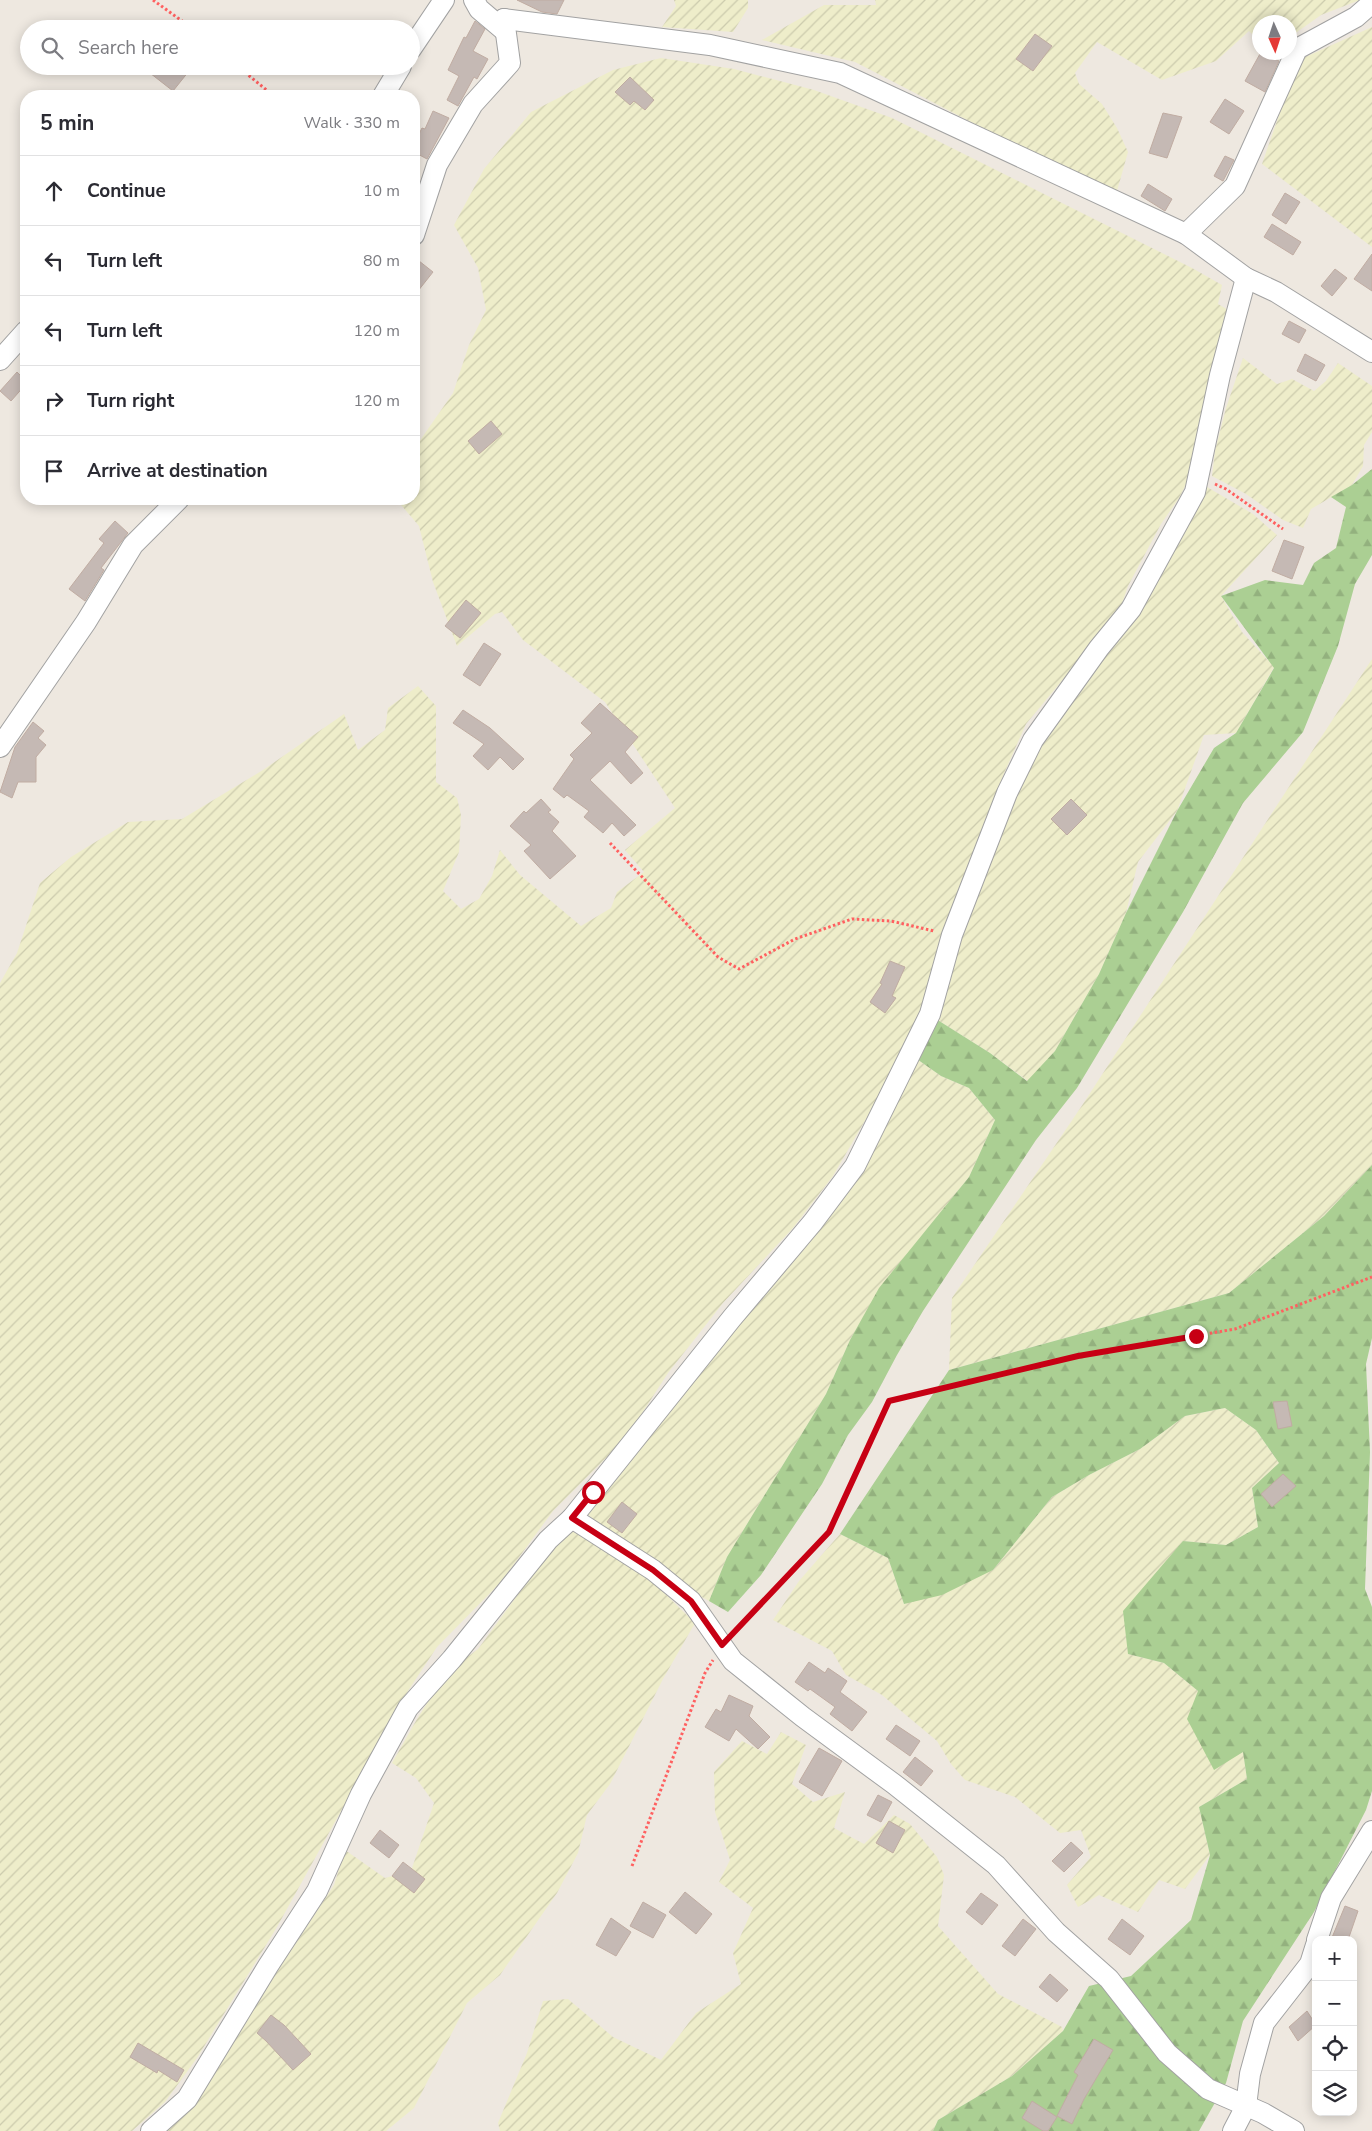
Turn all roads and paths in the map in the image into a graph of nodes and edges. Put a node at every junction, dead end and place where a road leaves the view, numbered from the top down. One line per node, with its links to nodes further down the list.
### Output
1 (152, 0): 6 (path)
2 (444, 0): 7 (street)
3 (474, 0): 5 (street)
4 (1372, 3): 13 (street)
5 (504, 19): 12 (street); 13 (street)
6 (180, 20)
7 (420, 36)
8 (248, 75): 10 (path)
9 (396, 75): 11 (street)
10 (267, 90)
11 (387, 90)
12 (420, 217)
13 (1186, 234): 14 (street)
14 (1246, 278): 16 (street); 18 (street)
15 (20, 338): 17 (street)
16 (1372, 352)
17 (0, 360)
18 (1198, 476): 20 (path); 23 (street)
19 (173, 505): 21 (street)
20 (1284, 529)
21 (0, 747)
22 (610, 844): 23 (path)
23 (952, 936): 25 (street)
24 (1372, 1277): 26 (path)
25 (572, 1518): 26 (street); 32 (street)
26 (722, 1645): 28 (path); 31 (street)
27 (1372, 1831): 29 (street)
28 (632, 1866)
29 (1318, 1936)
30 (1312, 1958): 31 (street)
31 (1246, 2106): 33 (street); 34 (street)
32 (151, 2131)
33 (1233, 2131)
34 (1294, 2131)

